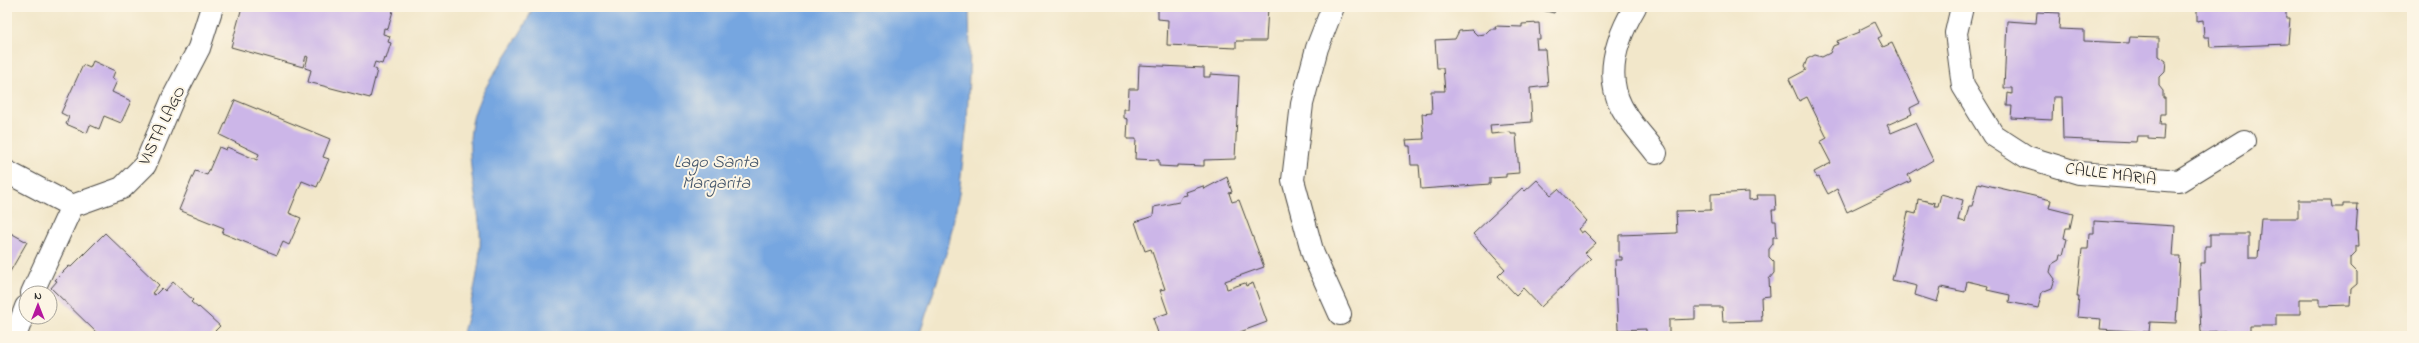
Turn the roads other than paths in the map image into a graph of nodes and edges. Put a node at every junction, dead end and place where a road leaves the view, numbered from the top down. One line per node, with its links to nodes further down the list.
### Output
1 (212, 7): 8 (street, VISTA LAGO)
2 (1333, 7): 10 (street)
3 (1635, 7): 6 (street)
4 (1962, 7): 5 (street, CALLE MARIA)
5 (2244, 141)
6 (1656, 153)
7 (7, 172): 8 (street)
8 (72, 206): 9 (street)
9 (36, 285)
10 (1340, 314)
11 (18, 325): 12 (street)
12 (12, 336)

